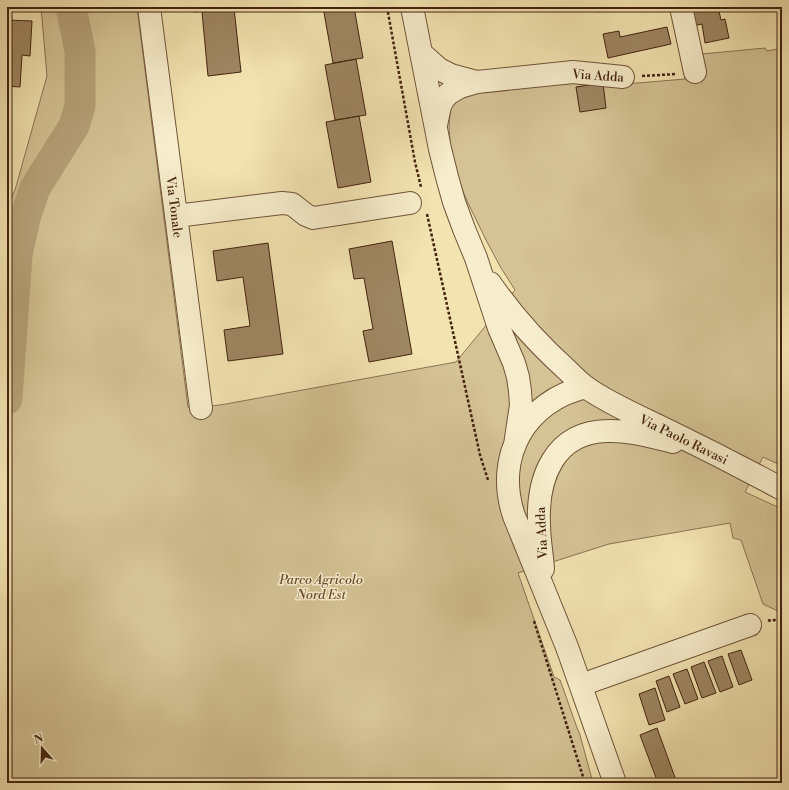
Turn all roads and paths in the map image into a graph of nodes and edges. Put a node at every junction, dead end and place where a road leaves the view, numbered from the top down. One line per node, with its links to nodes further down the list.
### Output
1 (149, 7): 11 (street, Via Tonale)
2 (387, 7): 10 (path)
3 (412, 7): 5 (street, Via Adda)
4 (681, 7): 6 (street)
5 (421, 53): 8 (street, Via Adda); 9 (street, Via Adda)
6 (695, 72): 7 (path, Via Adda)
7 (623, 77): 8 (street, Via Adda)
8 (477, 82): 9 (street, Via Adda)
9 (436, 125): 12 (street, Via Adda)
10 (419, 201): 11 (street); 17 (path)
11 (176, 216): 14 (street, Via Tonale)
12 (476, 258): 13 (street, Via Adda); 15 (street, Via Adda)
13 (586, 387): 15 (street, Via Adda); 16 (street, Via Paolo Ravasi)
14 (201, 408)
15 (515, 445): 19 (street, Via Adda)
16 (715, 454): 18 (street, Via Paolo Ravasi); 19 (street, Via Adda)
17 (490, 485)
18 (782, 489)
19 (546, 592): 22 (street, Via Adda)
20 (533, 618): 23 (path)
21 (750, 625): 22 (street)
22 (581, 685): 24 (street, Via Adda)
23 (585, 783)
24 (615, 783)

